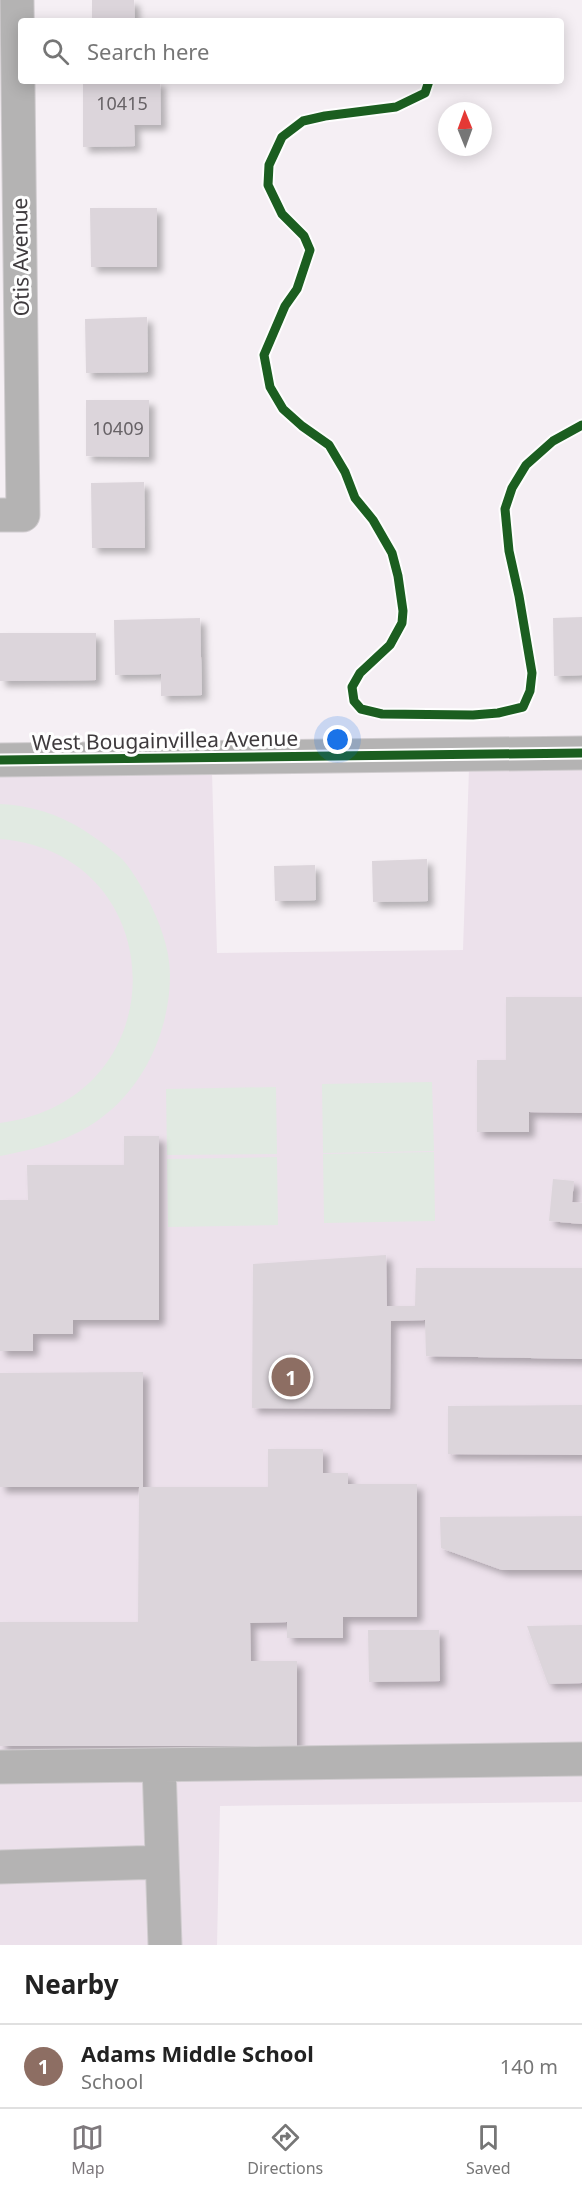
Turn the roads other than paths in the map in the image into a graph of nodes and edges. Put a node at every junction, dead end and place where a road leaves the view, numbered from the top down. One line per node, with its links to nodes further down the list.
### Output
1 (17, 0): 2 (street, Otis Avenue)
2 (11, 515)
3 (582, 753): 4 (street, West Bougainvillea Avenue)
4 (0, 760)
5 (582, 1759): 6 (street)
6 (159, 1766): 7 (street); 8 (street)
7 (0, 1767)
8 (162, 1862): 9 (street); 10 (street)
9 (0, 1866)
10 (165, 1945)

